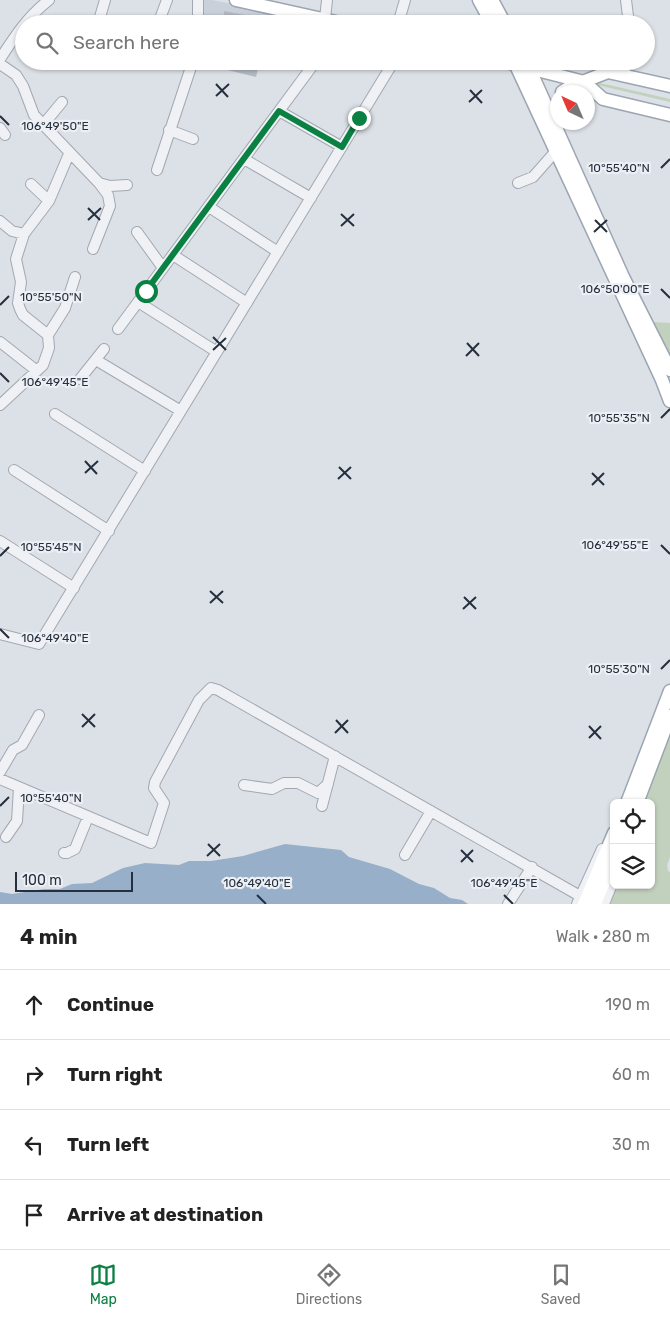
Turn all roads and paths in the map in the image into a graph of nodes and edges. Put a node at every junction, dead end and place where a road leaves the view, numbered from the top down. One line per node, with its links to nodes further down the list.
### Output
1 (49, 0): 11 (street)
2 (105, 0): 12 (street)
3 (167, 0): 13 (street)
4 (198, 0): 14 (street)
5 (327, 0): 16 (street)
6 (405, 0): 17 (street)
7 (479, 0): 18 (main road)
8 (492, 0): 19 (main road)
9 (626, 0): 20 (street)
10 (244, 1): 15 (main road)
11 (31, 15)
12 (101, 15)
13 (161, 15)
14 (198, 15)
15 (304, 15)
16 (326, 15)
17 (401, 15)
18 (487, 15)
19 (500, 15)
20 (628, 15)
21 (15, 36): 22 (street)
22 (0, 59)
23 (0, 64): 41 (street)
24 (189, 70): 42 (street)
25 (309, 70): 38 (street)
26 (389, 70): 45 (street)
27 (523, 70): 46 (main road)
28 (524, 70): 39 (main road)
29 (543, 70): 32 (main road)
30 (625, 70): 31 (street)
31 (624, 75): 32 (main road); 34 (main road)
32 (590, 83): 33 (main road); 35 (main road); 37 (main road); 40 (main road)
33 (578, 85)
34 (670, 86)
35 (670, 95)
36 (62, 102): 41 (street)
37 (670, 107)
38 (279, 111): 45 (street); 48 (street)
39 (550, 114)
40 (670, 115)
41 (43, 126): 47 (street)
42 (170, 130): 44 (street); 49 (street)
43 (557, 130): 73 (main road)
44 (193, 139)
45 (342, 147): 54 (street)
46 (555, 152): 51 (street); 76 (main road)
47 (70, 154): 50 (street); 55 (street)
48 (244, 159): 54 (street); 56 (street)
49 (157, 170)
50 (99, 183): 53 (street); 60 (street)
51 (518, 183)
52 (32, 184): 55 (street)
53 (127, 185)
54 (311, 198): 61 (street)
55 (50, 201): 59 (street)
56 (208, 207): 61 (street); 62 (street)
57 (0, 221): 59 (street)
58 (138, 232): 63 (street)
59 (24, 234): 68 (street)
60 (93, 249)
61 (278, 252): 66 (street)
62 (173, 255): 63 (street); 66 (street)
63 (163, 268): 65 (street)
64 (74, 277): 68 (street)
65 (138, 302): 67 (street); 71 (street)
66 (247, 303): 71 (street)
67 (118, 329)
68 (48, 335): 74 (street)
69 (0, 342): 74 (street)
70 (104, 349): 72 (street)
71 (217, 352): 78 (street)
72 (96, 360): 75 (street); 78 (street)
73 (670, 370)
74 (37, 372): 77 (street)
75 (80, 379)
76 (670, 401)
77 (0, 405)
78 (181, 411): 81 (street)
79 (55, 414): 81 (street)
80 (14, 470): 82 (street)
81 (145, 471): 82 (street)
82 (108, 530): 84 (street)
83 (0, 541): 84 (street)
84 (74, 588): 85 (street)
85 (0, 634)
86 (670, 691): 95 (main road)
87 (39, 714): 90 (street)
88 (670, 716): 96 (main road)
89 (335, 756): 92 (street); 98 (street); 99 (street)
90 (0, 772)
91 (0, 779): 94 (street)
92 (328, 784): 93 (street); 97 (street)
93 (244, 785)
94 (19, 788): 99 (street); 100 (street)
95 (629, 799)
96 (639, 799)
97 (322, 806)
98 (431, 811): 104 (street); 105 (street)
99 (88, 818): 102 (street)
100 (6, 837)
101 (610, 839): 107 (street)
102 (64, 852)
103 (610, 854): 107 (main road); 109 (main road)
104 (405, 855)
105 (532, 867): 107 (street); 108 (street)
106 (610, 889): 110 (street)
107 (580, 901)
108 (508, 904)
109 (595, 904)
110 (604, 904)

